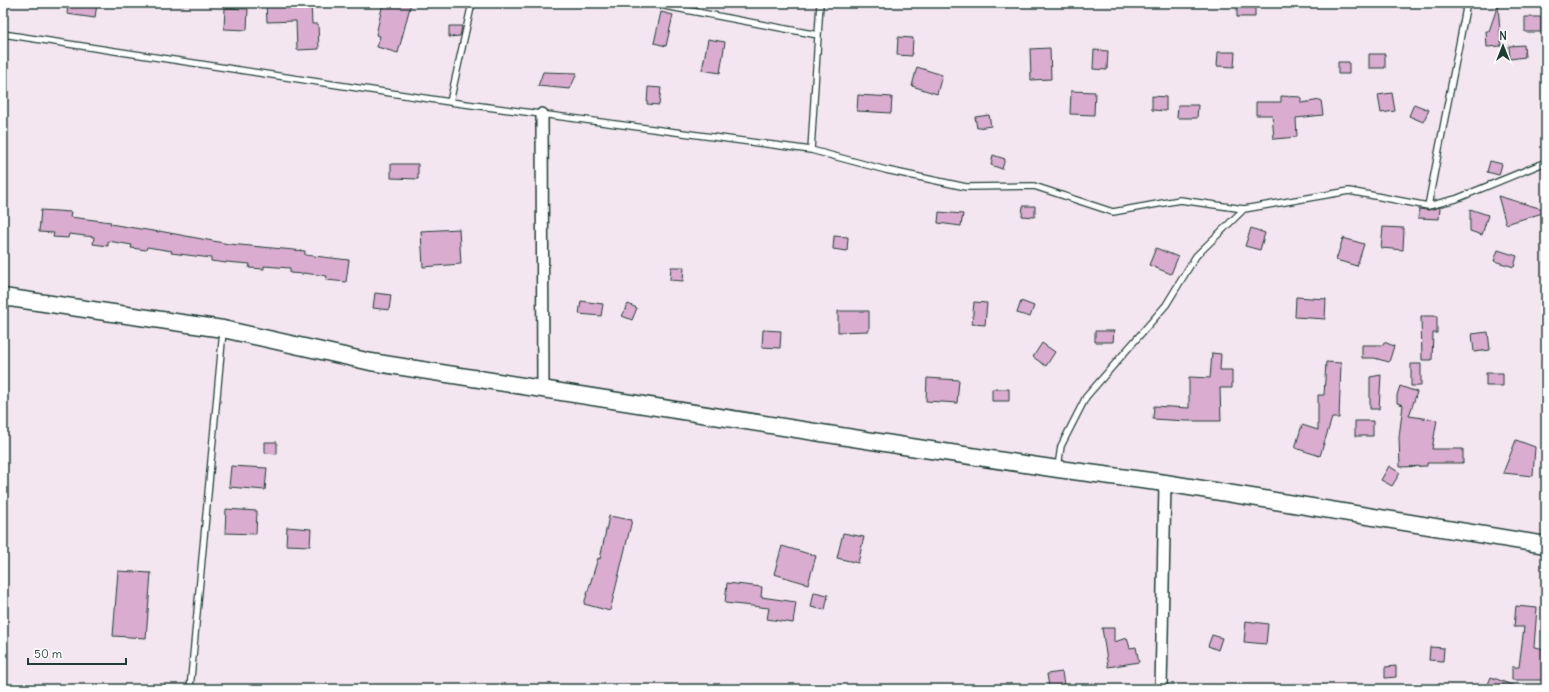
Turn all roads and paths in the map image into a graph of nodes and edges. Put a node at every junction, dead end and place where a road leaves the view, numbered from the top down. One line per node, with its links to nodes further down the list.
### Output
1 (472, 3): 7 (lane)
2 (649, 3): 6 (lane)
3 (820, 3): 6 (lane)
4 (1467, 3): 11 (lane)
5 (3, 34): 7 (lane)
6 (818, 35): 9 (lane)
7 (450, 102): 8 (lane)
8 (542, 114): 9 (lane); 15 (street)
9 (811, 150): 12 (lane)
10 (1546, 162): 11 (lane)
11 (1428, 206): 12 (lane)
12 (1244, 209): 16 (lane)
13 (3, 297): 14 (main road)
14 (223, 329): 15 (main road); 19 (lane)
15 (543, 389): 16 (main road)
16 (1058, 469): 17 (main road)
17 (1165, 483): 18 (main road); 20 (street)
18 (1546, 545)
19 (190, 689)
20 (1161, 689)

